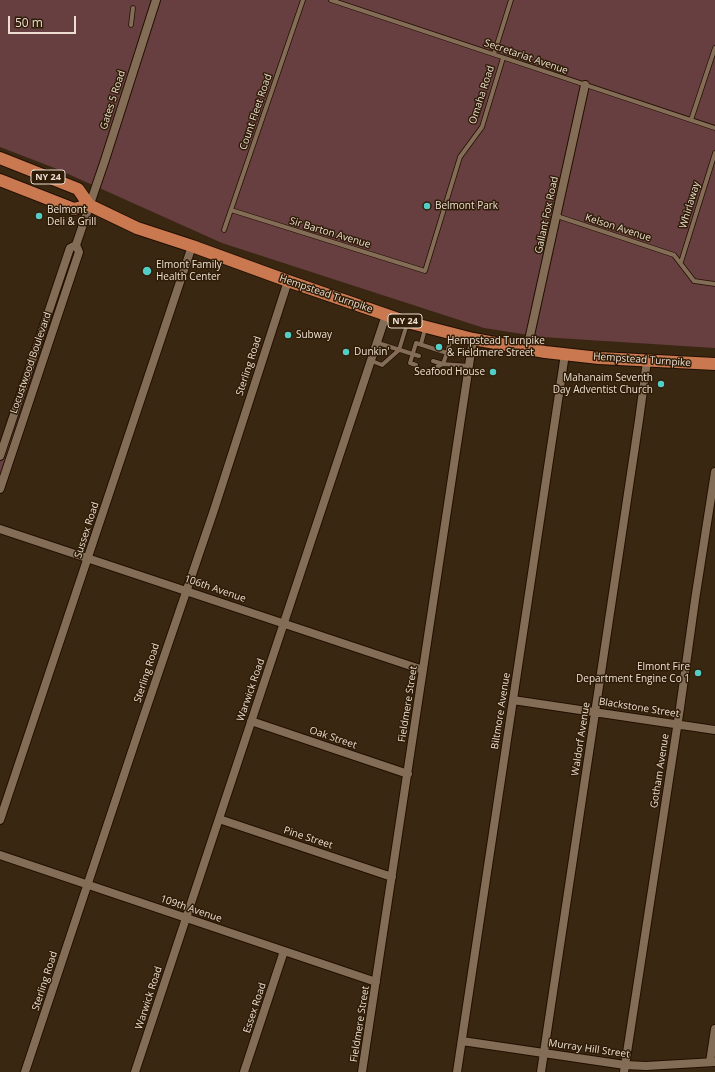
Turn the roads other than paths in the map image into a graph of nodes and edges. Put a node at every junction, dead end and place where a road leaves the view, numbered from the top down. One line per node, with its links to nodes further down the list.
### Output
1 (156, 0): 16 (street, Gates 5 Road)
2 (303, 0): 17 (lane, Count Fleet Road)
3 (331, 0): 8 (lane, Secretariat Avenue)
4 (512, 0): 8 (lane)
5 (133, 8): 6 (lane)
6 (131, 25)
7 (715, 48): 11 (lane)
8 (494, 54): 9 (lane, Secretariat Avenue)
9 (503, 58): 10 (lane, Secretariat Avenue); 23 (lane, Omaha Road)
10 (586, 85): 11 (lane, Secretariat Avenue); 18 (street, Gallant Fox Road)
11 (691, 120): 12 (lane, Secretariat Avenue)
12 (715, 128)
13 (715, 153): 22 (lane, Whirlaway)
14 (0, 158): 16 (main road, Hempstead Turnpike / NY 24)
15 (0, 180): 16 (main road, NY 24)
16 (89, 205): 20 (street, Locustwood Boulevard); 21 (main road, Hempstead Turnpike / NY 24)
17 (231, 210): 19 (lane, Count Fleet Road); 23 (lane, Sir Barton Avenue)
18 (558, 216): 22 (lane, Kelson Avenue); 33 (street, Gallant Fox Road)
19 (224, 230)
20 (76, 244): 42 (street, Locustwood Boulevard); 47 (street, Locustwood Boulevard)
21 (192, 246): 24 (main road, Hempstead Turnpike / NY 24); 53 (street, Sussex Road)
22 (681, 262): 25 (lane)
23 (425, 271)
24 (288, 281): 26 (main road, Hempstead Turnpike / NY 24); 54 (street, Sterling Road)
25 (715, 284)
26 (386, 315): 27 (main road, Hempstead Turnpike / NY 24); 31 (street, Warwick Road)
27 (407, 322): 28 (main road, Hempstead Turnpike / NY 24); 34 (lane)
28 (426, 327): 29 (main road, Hempstead Turnpike / NY 24); 32 (lane)
29 (452, 334): 30 (main road, Hempstead Turnpike / NY 24); 35 (lane)
30 (473, 339): 33 (main road, Hempstead Turnpike / NY 24); 46 (street, Fieldmere Street)
31 (378, 343): 34 (lane); 39 (street, Warwick Road)
32 (421, 344): 35 (lane); 36 (lane)
33 (527, 349): 37 (main road, Hempstead Turnpike / NY 24)
34 (399, 350): 36 (lane); 39 (lane)
35 (446, 353): 43 (lane)
36 (412, 354): 38 (lane); 45 (lane)
37 (565, 354): 41 (main road, Hempstead Turnpike / NY 24); 57 (street, Biltmore Avenue)
38 (419, 356)
39 (372, 361): 55 (street, Warwick Road)
40 (433, 361): 43 (lane)
41 (647, 361): 44 (main road, Hempstead Turnpike / NY 24); 58 (street, Waldorf Avenue)
42 (31, 364): 47 (street); 49 (street, Locustwood Boulevard)
43 (443, 364): 46 (lane); 48 (lane)
44 (715, 364)
45 (416, 365)
46 (469, 366): 56 (street, Fieldmere Street)
47 (41, 367): 51 (street, Locustwood Boulevard)
48 (430, 370)
49 (0, 456)
50 (715, 472): 60 (street, Gotham Avenue)
51 (0, 488)
52 (0, 528): 53 (street, 106th Avenue)
53 (88, 558): 54 (street, 106th Avenue); 64 (street, Sussex Road)
54 (186, 590): 55 (street, 106th Avenue); 67 (street, Sterling Road)
55 (284, 623): 56 (street, 106th Avenue); 59 (street, Warwick Road)
56 (423, 670): 62 (street, Fieldmere Street)
57 (512, 700): 58 (street, Blackstone Street); 72 (street, Biltmore Avenue)
58 (595, 712): 60 (street, Blackstone Street); 73 (street, Waldorf Avenue)
59 (251, 721): 62 (street, Oak Street); 63 (street, Warwick Road)
60 (677, 724): 61 (street, Blackstone Street); 75 (street, Gotham Avenue)
61 (715, 730)
62 (408, 774): 66 (street, Fieldmere Street)
63 (219, 819): 66 (street, Pine Street); 68 (street, Warwick Road)
64 (0, 820)
65 (0, 855): 67 (street, 109th Avenue)
66 (392, 877): 70 (street, Fieldmere Street)
67 (87, 884): 68 (street, 109th Avenue); 76 (street, Sterling Road)
68 (186, 918): 69 (street, 109th Avenue); 77 (street, Warwick Road)
69 (284, 951): 70 (street, 109th Avenue); 78 (street, Essex Road)
70 (376, 982): 79 (street, Fieldmere Street)
71 (715, 1029): 74 (street)
72 (462, 1041): 73 (street, Murray Hill Street); 80 (street, Biltmore Avenue)
73 (544, 1053): 75 (street, Murray Hill Street); 81 (street, Waldorf Avenue)
74 (712, 1062): 75 (street, Murray Hill Street)
75 (624, 1069)
76 (25, 1072)
77 (135, 1072)
78 (244, 1072)
79 (362, 1072)
80 (457, 1072)
81 (541, 1072)

